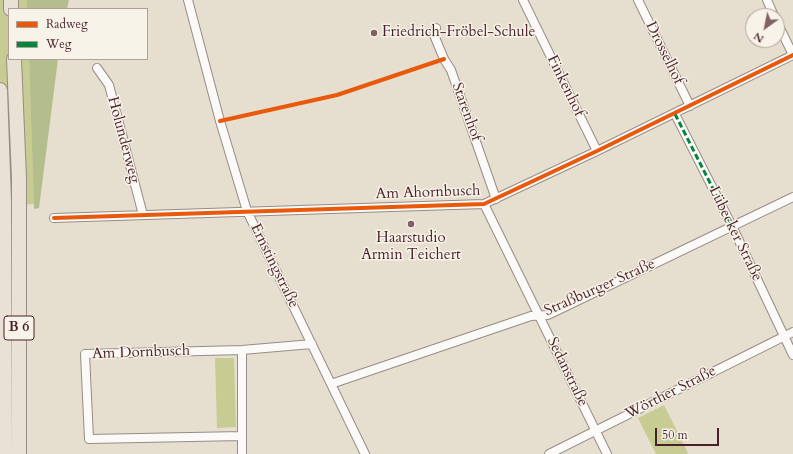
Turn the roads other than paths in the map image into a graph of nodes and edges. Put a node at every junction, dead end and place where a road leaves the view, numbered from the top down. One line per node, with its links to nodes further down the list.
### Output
1 (188, 0): 16 (street, Ernstingstraße)
2 (523, 0): 12 (street, Finkenhof)
3 (638, 0): 10 (street, Drosselhof)
4 (436, 28): 14 (street, Starenhof)
5 (785, 38): 6 (street)
6 (793, 55): 10 (street, Am Ahornbusch)
7 (14, 60): 30 (highway, B 6)
8 (98, 68): 17 (street, Holunderweg)
9 (0, 90): 29 (highway, B 6)
10 (690, 106): 11 (street, Am Ahornbusch)
11 (675, 114): 12 (street, Am Ahornbusch); 19 (street, Lübecker Straße)
12 (597, 151): 14 (street, Am Ahornbusch)
13 (793, 197): 19 (street, Straßburger Straße)
14 (496, 199): 15 (street, Am Ahornbusch)
15 (484, 204): 16 (street, Am Ahornbusch); 20 (street, Sedanstraße)
16 (247, 211): 17 (street, Am Ahornbusch); 23 (street, Ernstingstraße)
17 (143, 215): 18 (street, Am Ahornbusch)
18 (54, 218)
19 (732, 226): 20 (street, Straßburger Straße); 22 (street, Lübecker Straße)
20 (540, 316): 26 (street, Straßburger Straße); 27 (street, Sedanstraße)
21 (793, 332): 22 (street, Wörther Straße)
22 (784, 336): 25 (street, Lübecker Straße); 27 (street, Wörther Straße)
23 (312, 344): 24 (street, Am Dornbusch); 26 (street, Ernstingstraße)
24 (242, 350): 28 (street); 28 (street, Am Dornbusch)
25 (793, 355)
26 (331, 384): 32 (street, Ernstingstraße)
27 (596, 431): 33 (street, Wörther Straße); 34 (street, Sedanstraße)
28 (242, 436): 31 (street)
29 (5, 454)
30 (19, 454)
31 (242, 454)
32 (365, 454)
33 (548, 454)
34 (607, 454)

